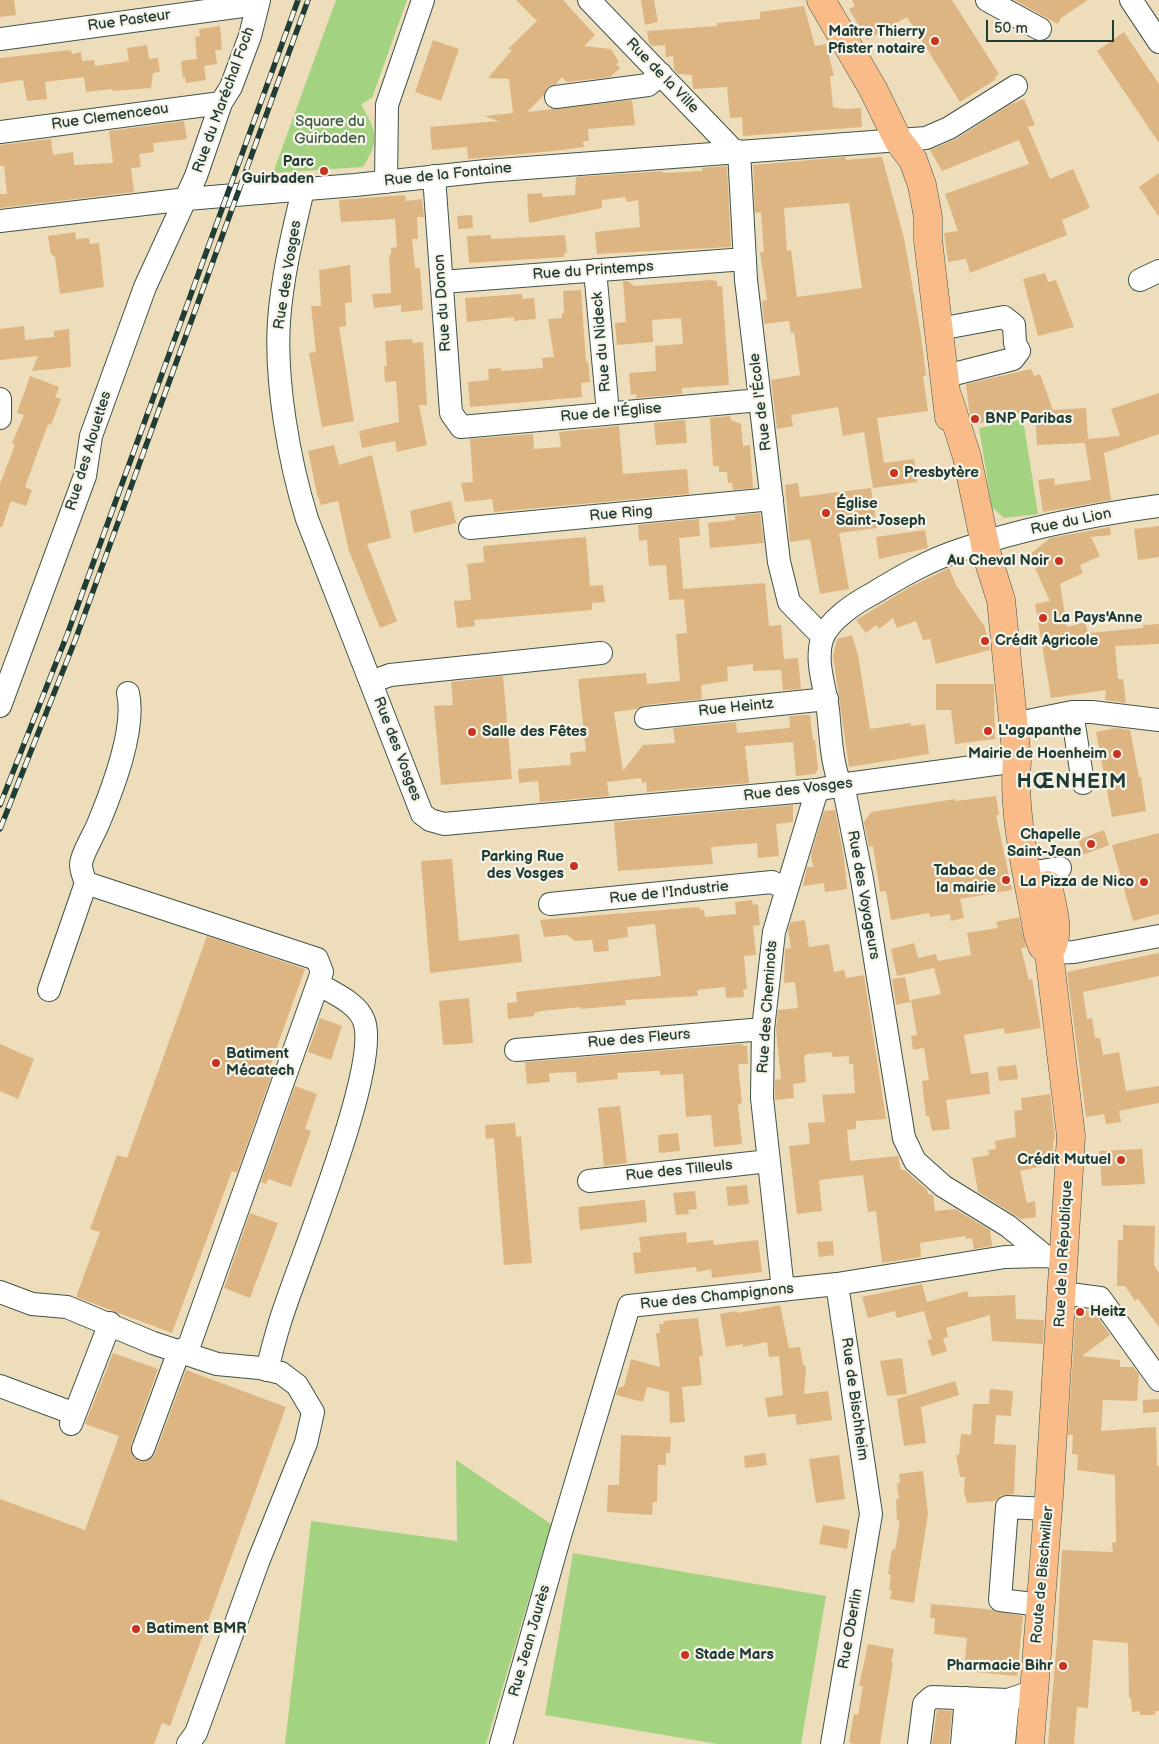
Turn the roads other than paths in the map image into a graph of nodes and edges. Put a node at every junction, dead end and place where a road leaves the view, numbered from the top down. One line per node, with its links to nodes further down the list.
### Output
1 (423, 0): 18 (street)
2 (589, 0): 10 (street, Rue de la Ville)
3 (821, 0): 15 (main road, Rue de la République)
4 (987, 0): 7 (street)
5 (1131, 0): 9 (street)
6 (258, 2): 8 (street, Rue Pasteur); 13 (street, Rue du Maréchal Foch)
7 (1040, 29)
8 (0, 39)
9 (1159, 42)
10 (661, 74): 12 (street); 16 (street, Rue de la Ville)
11 (1016, 86): 15 (street, Rue de la Fontaine)
12 (556, 97)
13 (221, 103): 14 (street, Rue Clemenceau); 20 (street, Rue du Maréchal Foch)
14 (0, 132)
15 (898, 140): 16 (street, Rue de la Fontaine); 25 (main road, Rue de la République)
16 (737, 152): 17 (street, Rue de la Fontaine); 22 (street, Rue de l'École)
17 (434, 176): 18 (street, Rue de la Fontaine); 24 (street, Rue du Donon)
18 (386, 182): 19 (street, Rue de la Fontaine)
19 (303, 190): 20 (street, Rue de la Fontaine); 38 (street, Rue des Vosges)
20 (187, 199): 21 (street, Rue de la Fontaine); 41 (street, Rue des Alouettes)
21 (0, 222)
22 (745, 259): 23 (street, Rue du Printemps); 28 (street, Rue de l'École)
23 (595, 270): 24 (street, Rue du Printemps); 29 (street, Rue du Nideck)
24 (442, 282): 31 (street, Rue du Donon)
25 (939, 329): 26 (main road, Rue de la République); 26 (street)
26 (947, 388): 35 (main road, Rue de la République)
27 (0, 399): 30 (street)
28 (760, 400): 29 (street, Rue de l'Église); 32 (street, Rue de l'École)
29 (608, 413): 31 (street, Rue de l'Église)
30 (0, 418)
31 (461, 427)
32 (772, 499): 34 (street, Rue Ring); 36 (street, Rue de l'École)
33 (1159, 506): 35 (street, Rue du Lion)
34 (470, 528)
35 (975, 545): 36 (street); 45 (main road, Rue de la République)
36 (823, 637): 40 (street, Rue des Voyageurs)
37 (601, 653): 38 (street)
38 (371, 682): 49 (street, Rue des Vosges)
39 (128, 693): 50 (street)
40 (827, 699): 43 (street, Rue Heintz); 48 (street, Rue des Voyageurs)
41 (0, 706)
42 (1072, 712): 44 (street); 45 (street); 47 (street)
43 (646, 718)
44 (1159, 720)
45 (1013, 724): 46 (main road, Rue de la République)
46 (1017, 761): 48 (street, Rue des Vosges); 54 (main road, Rue de la République)
47 (1083, 783)
48 (840, 785): 49 (street, Rue des Vosges); 61 (street, Rue des Voyageurs)
49 (817, 790): 51 (street, Rue des Cheminots)
50 (86, 883): 55 (street); 56 (street)
51 (787, 888): 52 (street, Rue de l'Industrie); 57 (street, Rue des Cheminots)
52 (550, 904)
53 (1159, 936): 54 (street)
54 (1049, 953): 61 (main road, Rue de la République)
55 (318, 984): 67 (street); 68 (street)
56 (49, 990)
57 (763, 1029): 58 (street, Rue des Fleurs); 59 (street, Rue des Cheminots)
58 (516, 1050)
59 (769, 1162): 60 (street, Rue des Tilleuls); 63 (street, Rue des Cheminots)
60 (589, 1181)
61 (1055, 1258): 62 (street, Rue des Champignons); 65 (main road, Rue de la République)
62 (837, 1284): 63 (street, Rue des Champignons); 73 (street, Rue de Bischheim)
63 (783, 1290): 74 (street, Rue des Champignons)
64 (0, 1292): 66 (street)
65 (1062, 1293): 69 (street); 72 (main road, Rue de la République)
66 (110, 1324): 67 (street); 70 (street)
67 (179, 1351): 68 (street); 71 (street)
68 (267, 1370): 79 (street)
69 (1159, 1380)
70 (0, 1386)
71 (143, 1449)
72 (1049, 1502): 75 (main road, Route de Bischwiller); 75 (street)
73 (871, 1514): 81 (street, Rue Oberlin)
74 (559, 1538): 80 (street, Rue Jean Jaurès)
75 (1041, 1605): 76 (main road, Route de Bischwiller)
76 (1034, 1690): 78 (street); 86 (main road, Route de Bischwiller)
77 (976, 1699): 78 (street); 82 (street); 83 (street); 84 (street)
78 (1008, 1700): 85 (street)
79 (188, 1744)
80 (501, 1744)
81 (832, 1744)
82 (919, 1744)
83 (962, 1744)
84 (982, 1744)
85 (1004, 1744)
86 (1030, 1744)

